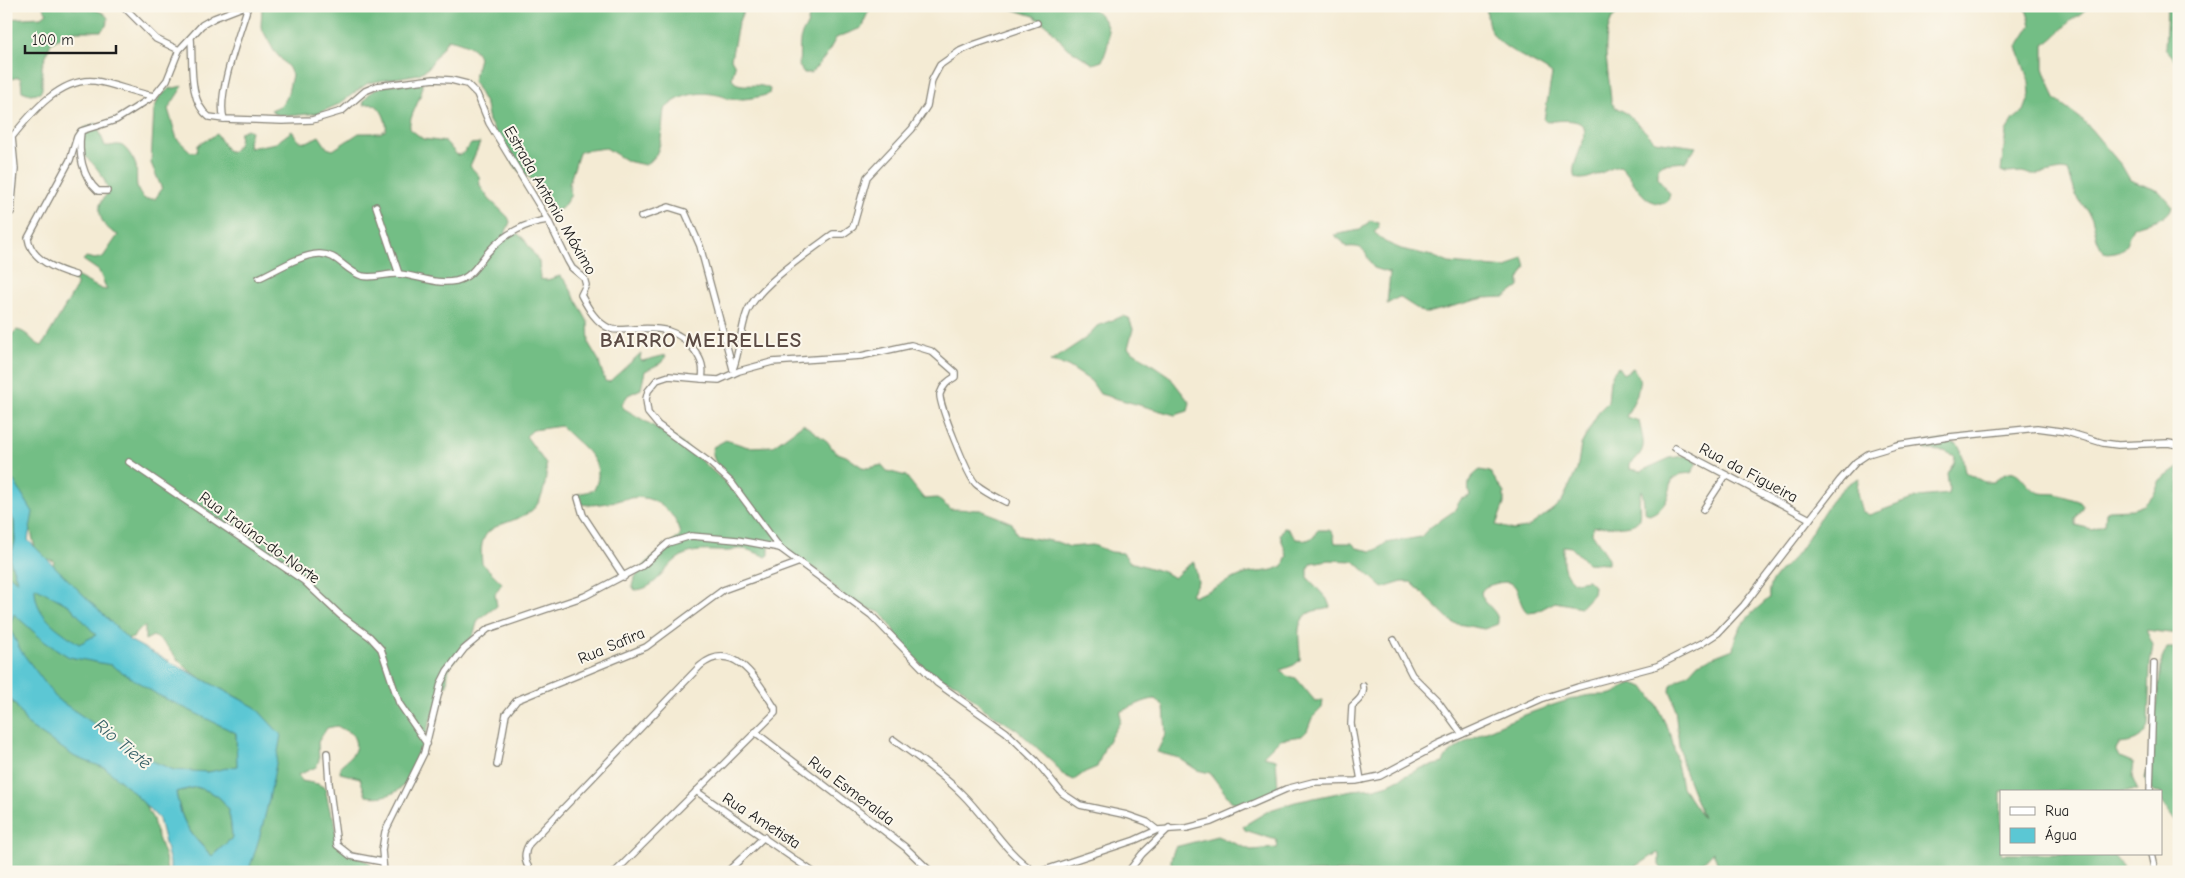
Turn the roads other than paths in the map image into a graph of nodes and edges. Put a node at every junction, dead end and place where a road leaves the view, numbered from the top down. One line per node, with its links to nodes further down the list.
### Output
1 (123, 6): 5 (street)
2 (246, 6): 4 (street); 7 (street)
3 (1037, 22): 17 (street)
4 (191, 39): 5 (street); 7 (street)
5 (179, 50): 6 (street)
6 (154, 96): 8 (street); 11 (street)
7 (224, 119): 13 (street, Estrada Antonio Máximo)
8 (81, 131): 9 (street); 15 (street)
9 (106, 192)
10 (376, 206): 14 (street)
11 (11, 212)
12 (641, 217): 17 (street)
13 (548, 220): 14 (street); 18 (street, Estrada Antonio Máximo)
14 (399, 274): 16 (street)
15 (75, 275)
16 (258, 278)
17 (733, 371): 18 (street); 24 (street)
18 (702, 379): 27 (street)
19 (2179, 445): 26 (street)
20 (1675, 448): 22 (street, Rua da Figueira)
21 (129, 462): 36 (street, Rua Iraúna-do-Norte)
22 (1726, 475): 25 (street); 26 (street, Rua da Figueira)
23 (578, 498): 29 (street)
24 (1006, 502)
25 (1703, 510)
26 (1810, 520): 34 (street)
27 (780, 548): 28 (street); 29 (street)
28 (800, 562): 38 (street, Rua Safira); 43 (street)
29 (624, 577): 36 (street)
30 (1394, 640): 34 (street)
31 (2154, 663): 40 (street)
32 (1363, 686): 39 (street)
33 (755, 732): 41 (street); 49 (street); 53 (street, Rua Esmeralda)
34 (1462, 734): 39 (street)
35 (894, 740): 54 (street)
36 (427, 744): 46 (street)
37 (327, 753): 46 (street)
38 (497, 765)
39 (1362, 780): 42 (street)
40 (2150, 790)
41 (696, 791): 44 (street, Rua Ametista); 50 (street)
42 (1169, 828): 43 (street); 56 (street)
43 (1157, 830): 47 (street)
44 (764, 838): 51 (street); 52 (street, Rua Ametista)
45 (2151, 856): 57 (street)
46 (383, 862): 48 (street)
47 (1053, 870): 55 (street)
48 (384, 871)
49 (532, 872)
50 (615, 872)
51 (728, 872)
52 (813, 872)
53 (930, 872)
54 (1035, 872)
55 (1039, 872)
56 (1128, 872)
57 (2155, 872)

